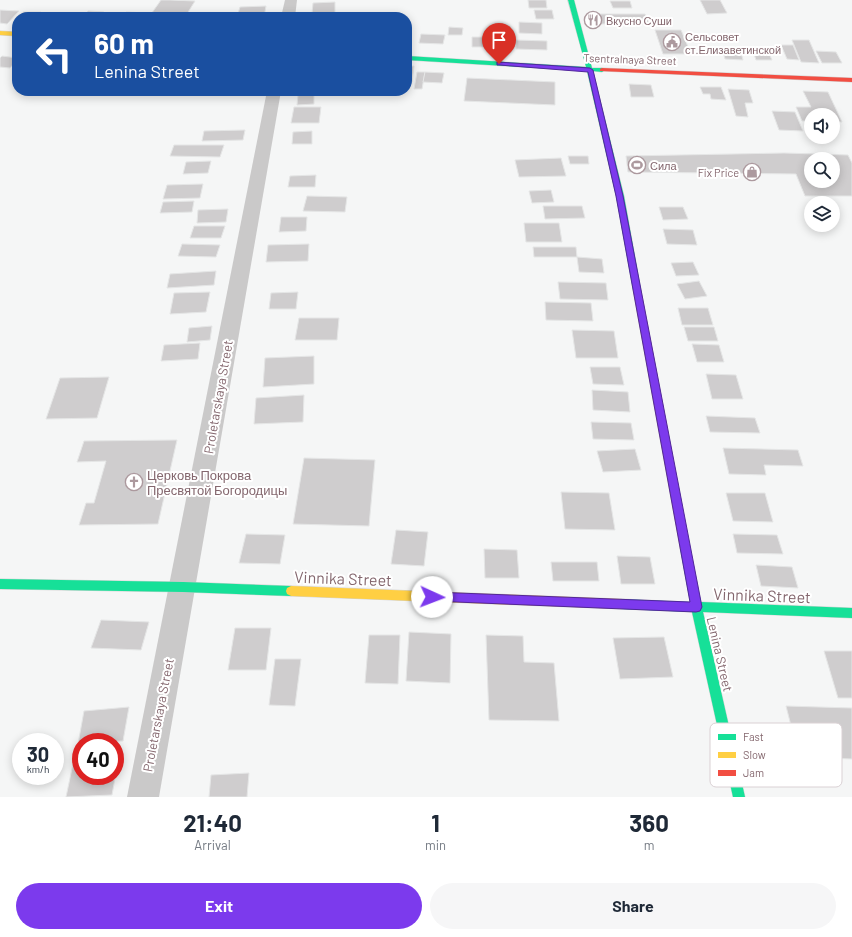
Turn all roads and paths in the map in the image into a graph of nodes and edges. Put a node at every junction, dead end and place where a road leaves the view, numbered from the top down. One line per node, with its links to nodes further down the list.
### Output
1 (291, 0): 3 (street)
2 (571, 0): 7 (street, Lenina Street)
3 (289, 12)
4 (0, 33): 5 (street)
5 (12, 34)
6 (412, 58): 7 (street, Tsentralnaya Street)
7 (590, 70): 8 (street, Tsentralnaya Street); 12 (street, Lenina Street)
8 (852, 80)
9 (273, 96): 11 (street, Proletarskaya Street)
10 (0, 584): 11 (street, Vinnika Street)
11 (183, 587): 12 (street, Vinnika Street); 16 (street, Proletarskaya Street)
12 (696, 607): 13 (street, Vinnika Street); 14 (street, Lenina Street)
13 (852, 613)
14 (722, 723)
15 (737, 787): 17 (street, Lenina Street)
16 (143, 797)
17 (739, 797)

